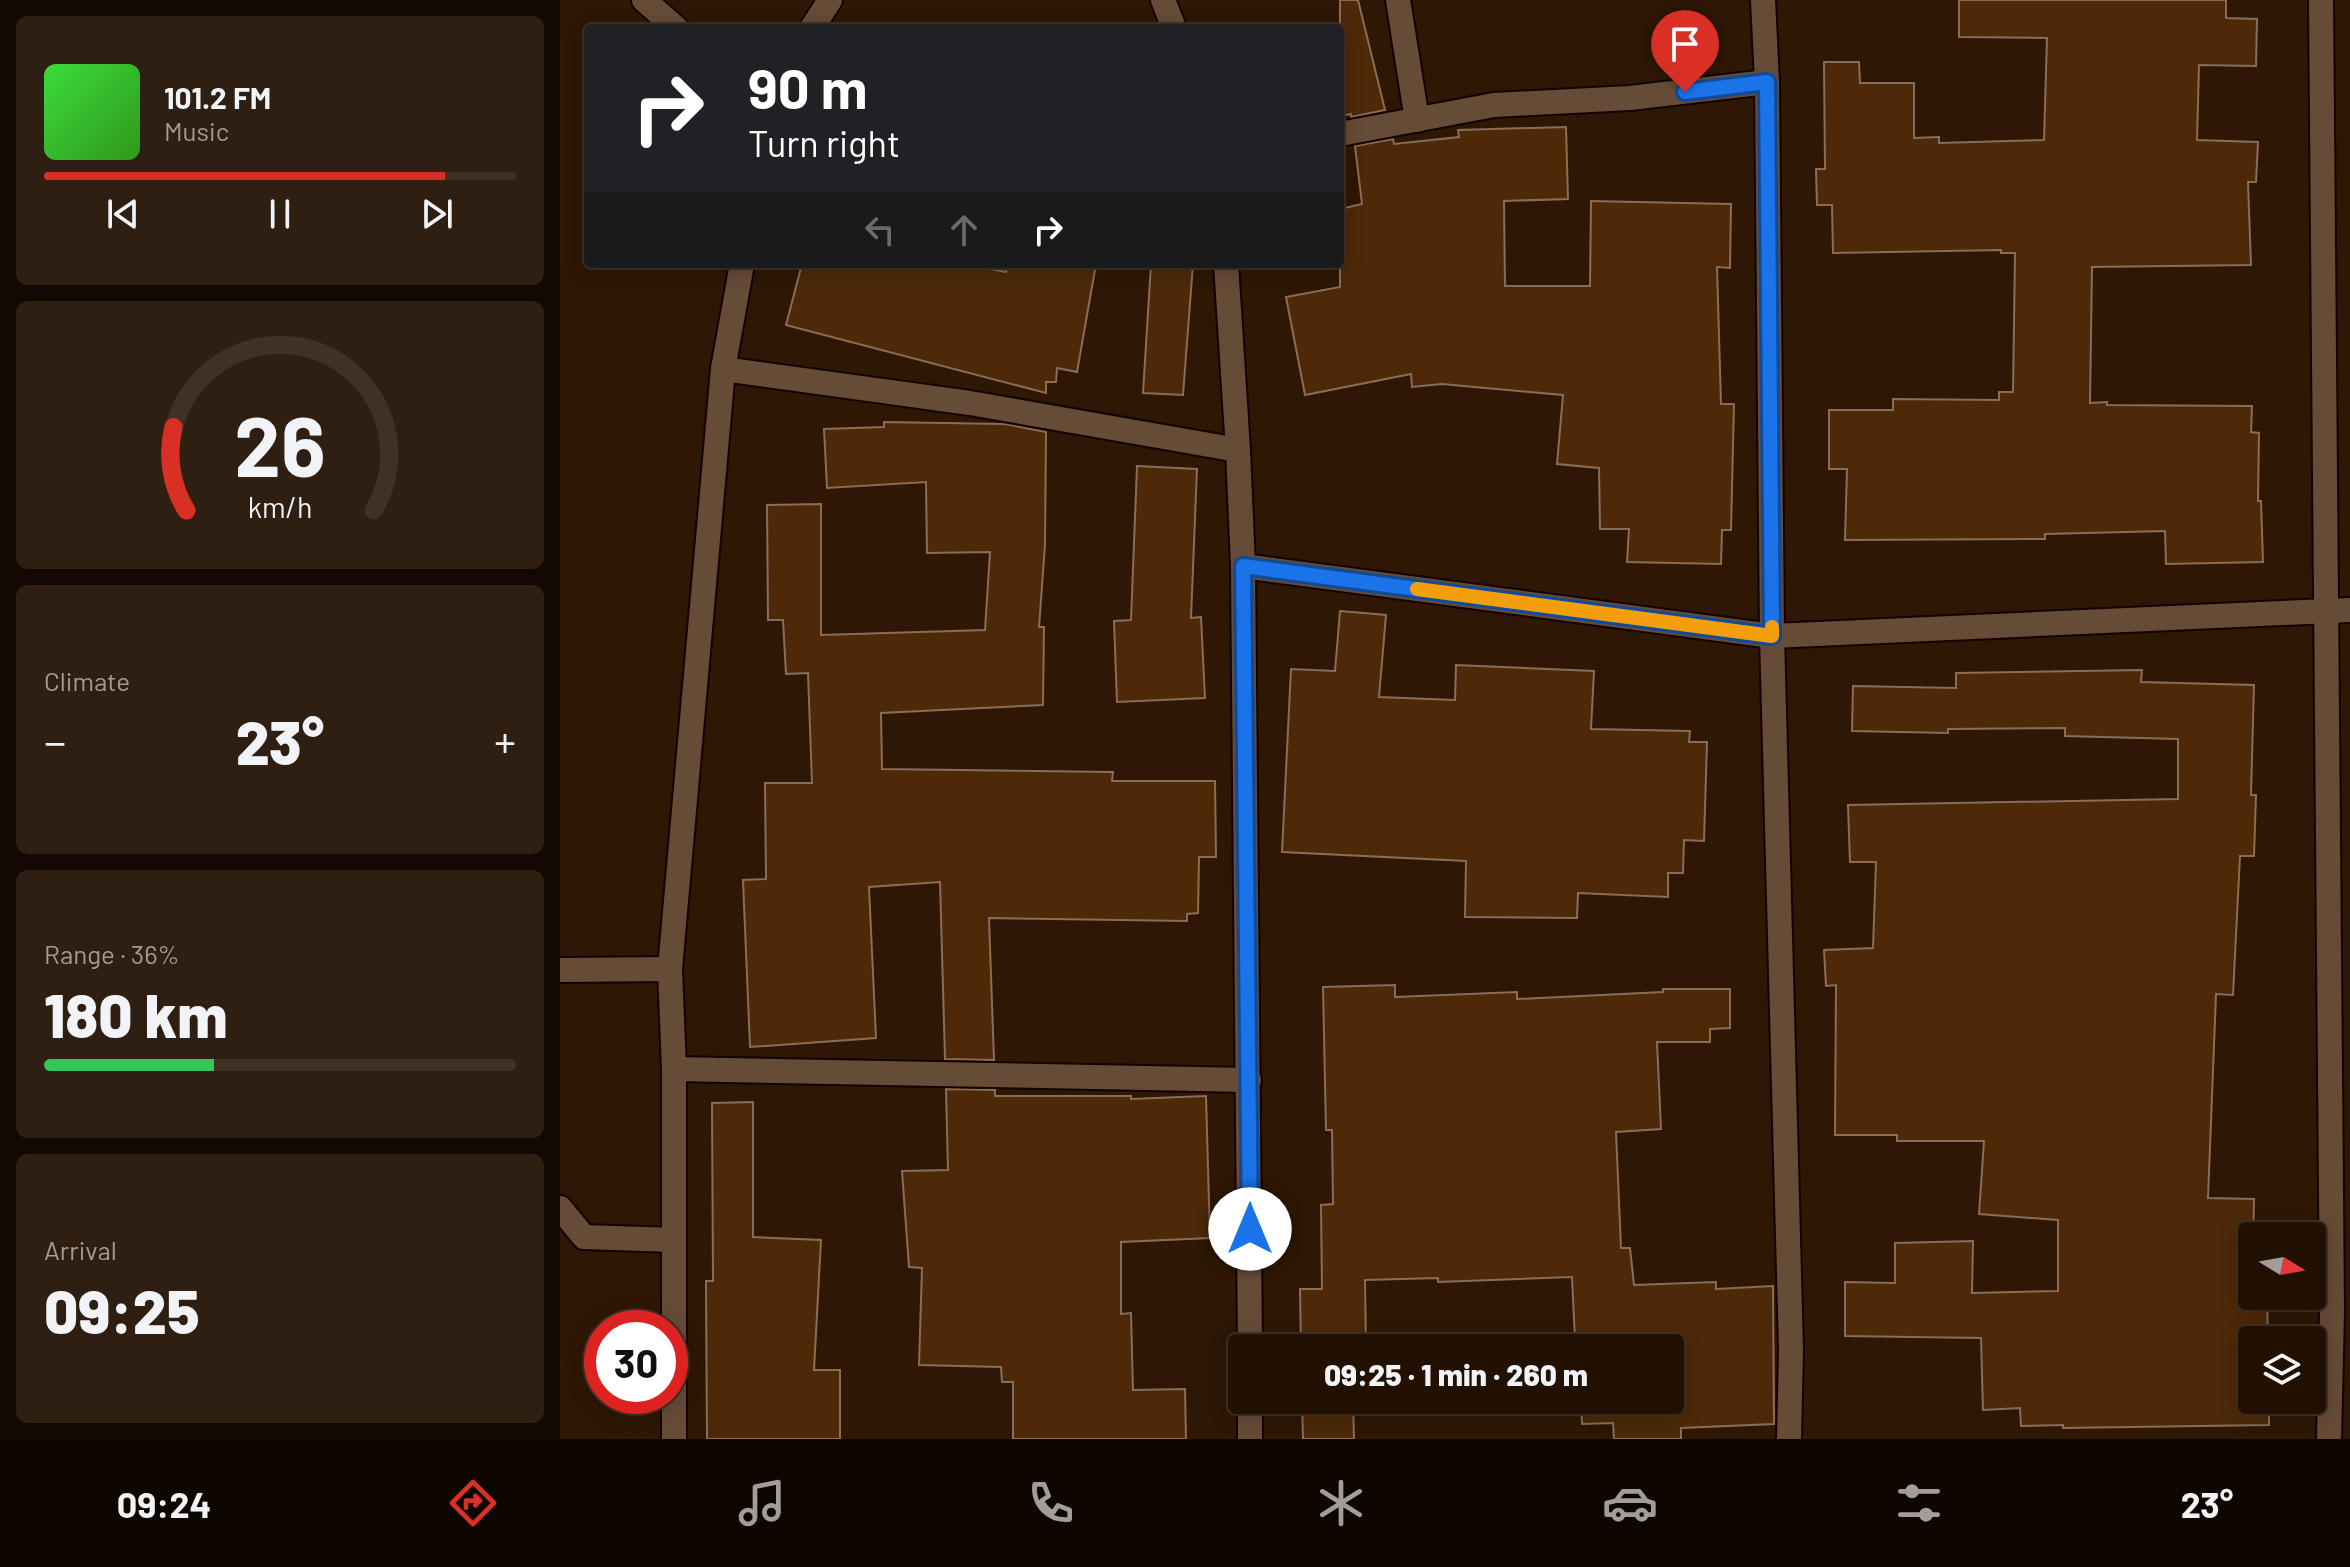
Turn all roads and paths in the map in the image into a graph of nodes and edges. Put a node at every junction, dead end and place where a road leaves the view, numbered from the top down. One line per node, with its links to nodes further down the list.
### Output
1 (644, 0): 7 (street)
2 (830, 0): 8 (street)
3 (1163, 0): 9 (street)
4 (1398, 0): 11 (street)
5 (1763, 0): 10 (street)
6 (2321, 0): 18 (street)
7 (671, 24)
8 (815, 24)
9 (1172, 24)
10 (1767, 82): 11 (street); 20 (street)
11 (1417, 120): 12 (street)
12 (1344, 133)
13 (741, 268): 15 (street)
14 (1226, 268): 16 (street)
15 (723, 369): 16 (street); 21 (street)
16 (1238, 450): 17 (street)
17 (1243, 566): 20 (street); 24 (street)
18 (2325, 610): 19 (street); 20 (street); 32 (street)
19 (2350, 610)
20 (1772, 636): 31 (street)
21 (670, 969): 22 (street); 23 (street)
22 (560, 970)
23 (674, 1069): 24 (street); 26 (street)
24 (1249, 1080): 27 (street)
25 (560, 1208): 26 (street)
26 (674, 1240): 29 (street)
27 (1250, 1334)
28 (1250, 1414): 30 (street)
29 (674, 1439)
30 (1250, 1439)
31 (1789, 1439)
32 (2329, 1439)

